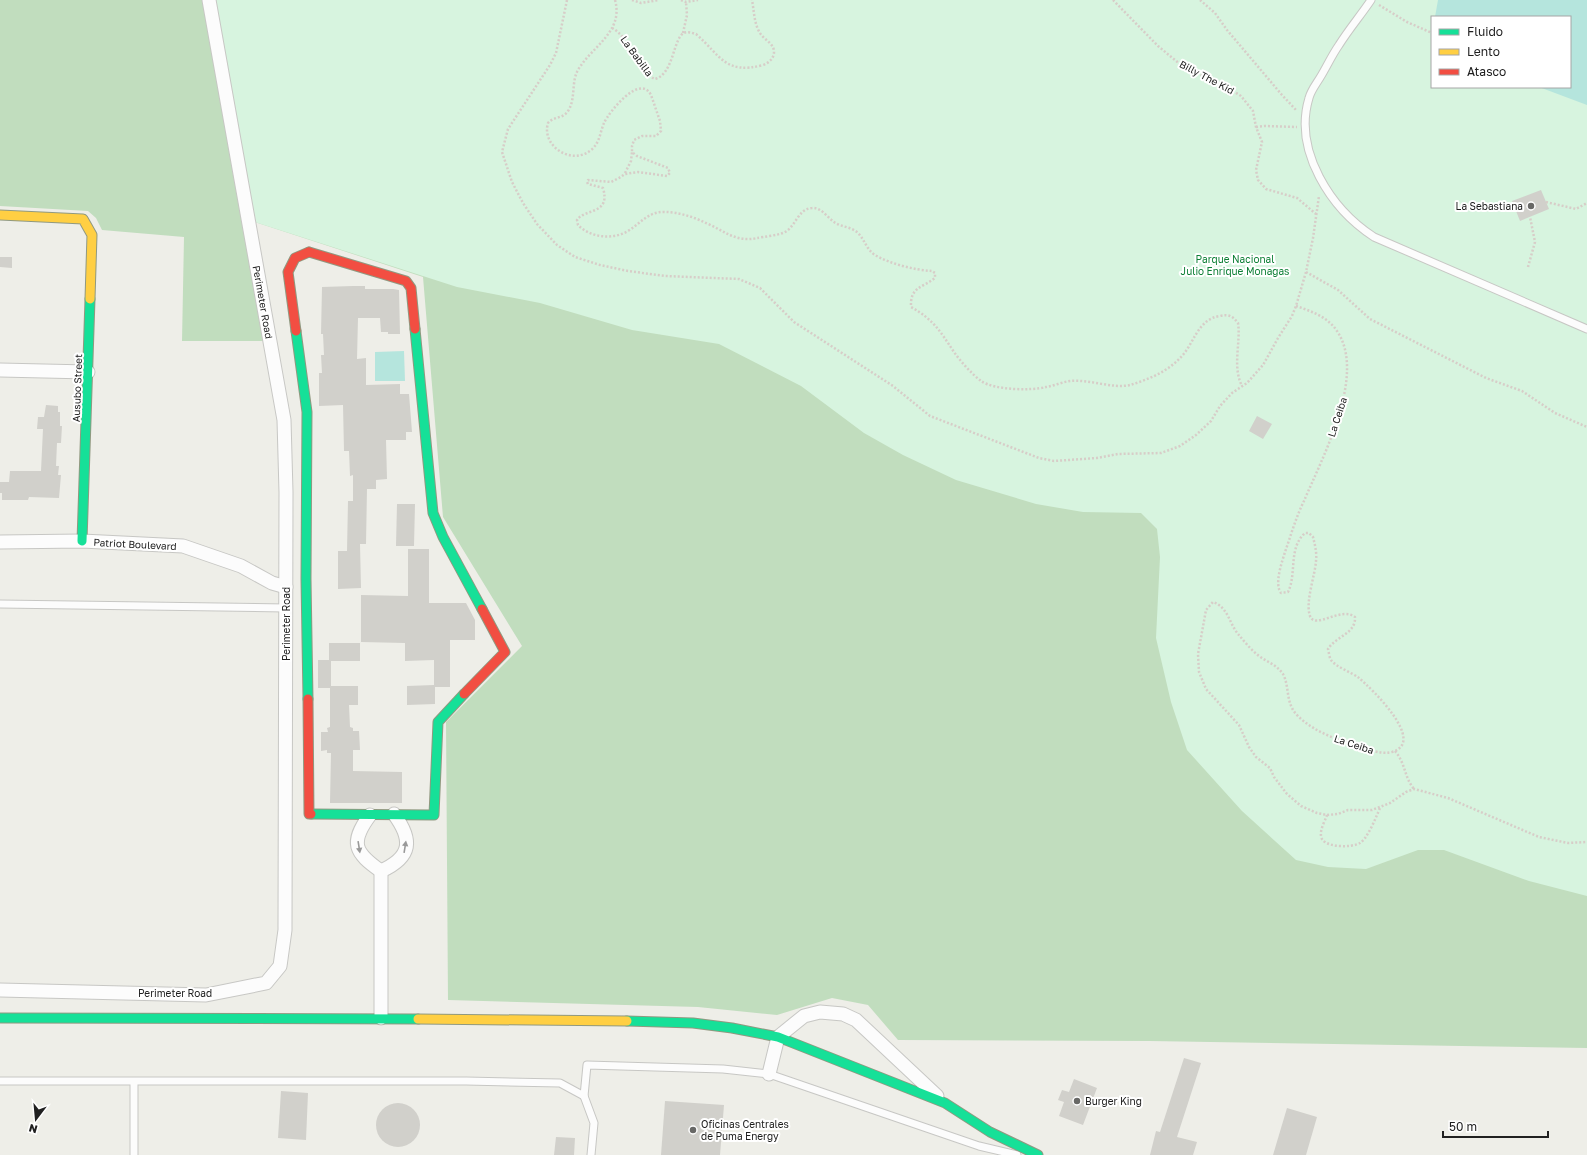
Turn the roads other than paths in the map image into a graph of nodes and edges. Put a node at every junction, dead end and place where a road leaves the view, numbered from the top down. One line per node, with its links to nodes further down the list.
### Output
1 (209, 0): 9 (street, Perimeter Road)
2 (1371, 0): 4 (lane)
3 (0, 215): 6 (street, Ausubo Street)
4 (1587, 329)
5 (0, 370): 6 (street)
6 (88, 372): 7 (street, Ausubo Street)
7 (82, 541): 8 (street, Patriot Boulevard); 9 (street, Patriot Boulevard)
8 (0, 542)
9 (286, 587): 11 (street, Perimeter Road)
10 (0, 604): 11 (lane)
11 (286, 608): 15 (street, Perimeter Road)
12 (394, 814): 13 (street); 13 (street); 14 (street, one-way to 12)
13 (370, 815): 14 (street, one-way to 14)
14 (381, 872): 17 (street)
15 (0, 990)
16 (0, 1018): 17 (street)
17 (381, 1018): 18 (street)
18 (778, 1037): 19 (street); 23 (street); 23 (street)
19 (769, 1074): 22 (lane); 26 (lane)
20 (0, 1080): 21 (lane)
21 (134, 1082): 22 (lane); 24 (lane)
22 (584, 1096): 25 (lane)
23 (944, 1103): 27 (street)
24 (134, 1155)
25 (591, 1155)
26 (1017, 1155)
27 (1038, 1155)

